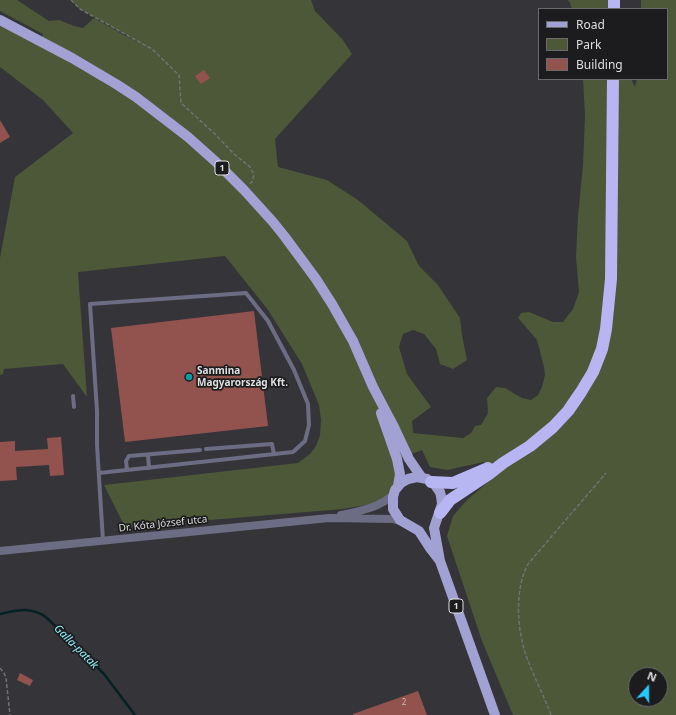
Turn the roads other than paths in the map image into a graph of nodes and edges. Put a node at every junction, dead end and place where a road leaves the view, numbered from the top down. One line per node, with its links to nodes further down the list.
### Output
1 (0, 20): 3 (main road, 1)
2 (613, 80): 10 (highway)
3 (373, 387): 14 (main road, 1); 15 (main road, 1)
4 (74, 396): 5 (lane)
5 (74, 407)
6 (206, 449): 9 (lane)
7 (200, 450): 8 (lane)
8 (148, 454): 11 (lane); 12 (lane)
9 (274, 454): 11 (lane); 13 (lane)
10 (503, 463): 14 (highway); 16 (highway)
11 (150, 468): 12 (lane)
12 (127, 470): 13 (lane)
13 (99, 473): 19 (lane)
14 (427, 480): 15 (main road); 16 (main road, 1)
15 (396, 490): 17 (street); 18 (main road, 1)
16 (440, 513): 18 (main road); 21 (main road, 1)
17 (329, 518): 18 (street); 19 (street, Dr. Kóta József utca)
18 (407, 524): 21 (main road, 1)
19 (103, 541): 20 (street, Dr. Kóta József utca)
20 (0, 551)
21 (440, 561): 22 (main road, 1)
22 (495, 715)

